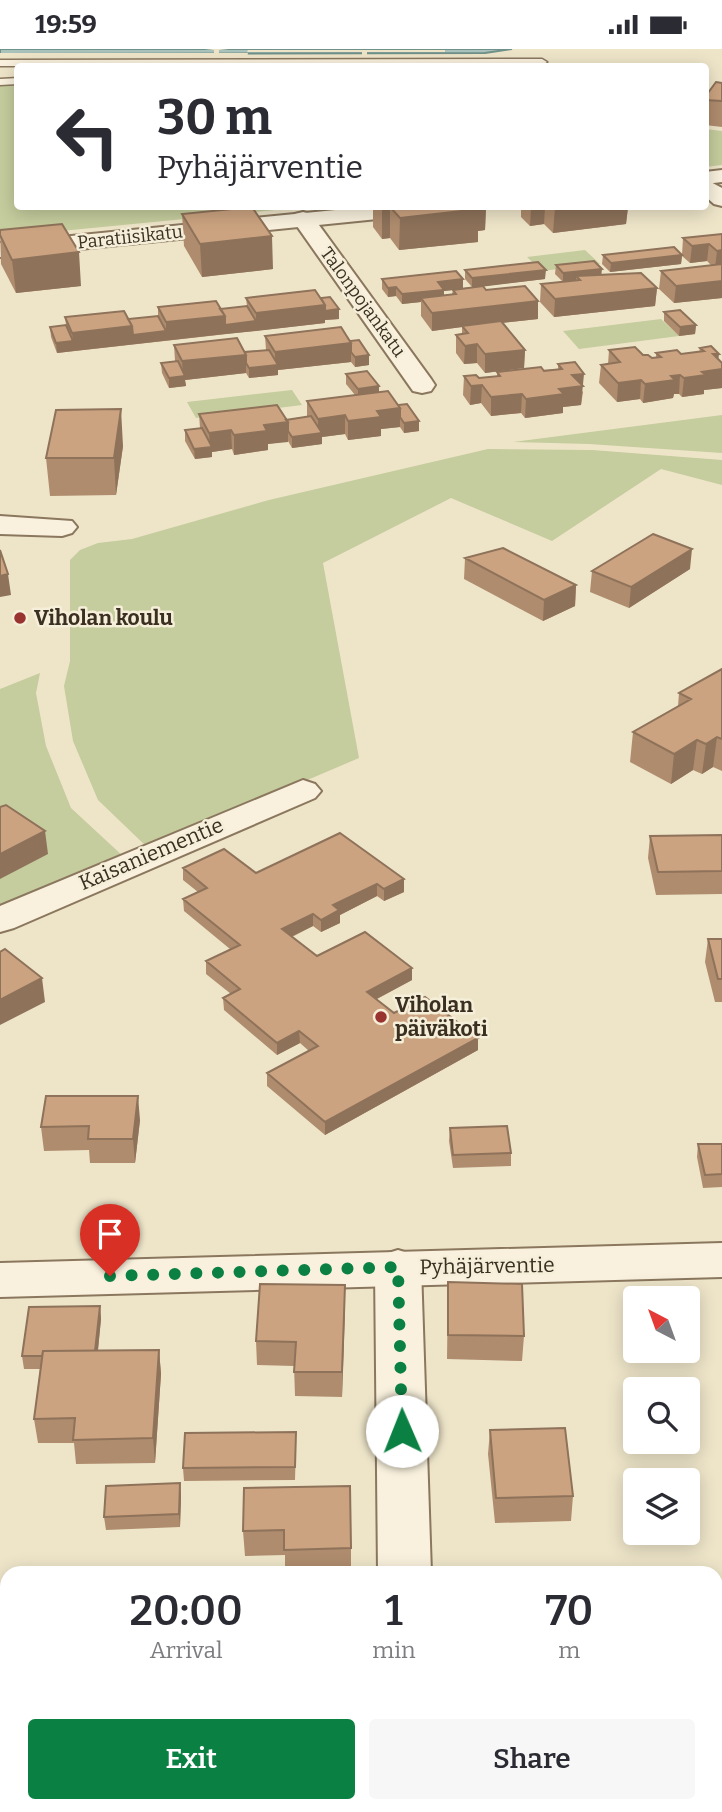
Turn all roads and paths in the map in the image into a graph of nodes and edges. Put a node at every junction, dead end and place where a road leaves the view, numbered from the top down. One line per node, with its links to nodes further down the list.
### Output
1 (549, 51): 4 (lane)
2 (0, 63): 3 (lane)
3 (160, 63)
4 (542, 63)
5 (396, 210): 6 (street, Paratiisikatu)
6 (303, 219): 7 (street, Paratiisikatu); 8 (street, Talonpojankatu)
7 (0, 250)
8 (422, 385)
9 (0, 525): 10 (street)
10 (62, 527)
11 (303, 791): 12 (street, Kaisaniementie)
12 (0, 920)
13 (722, 1260): 14 (street, Pyhäjärventie)
14 (398, 1267): 15 (street, Pyhäjärventie); 16 (street)
15 (0, 1280)
16 (405, 1566)

